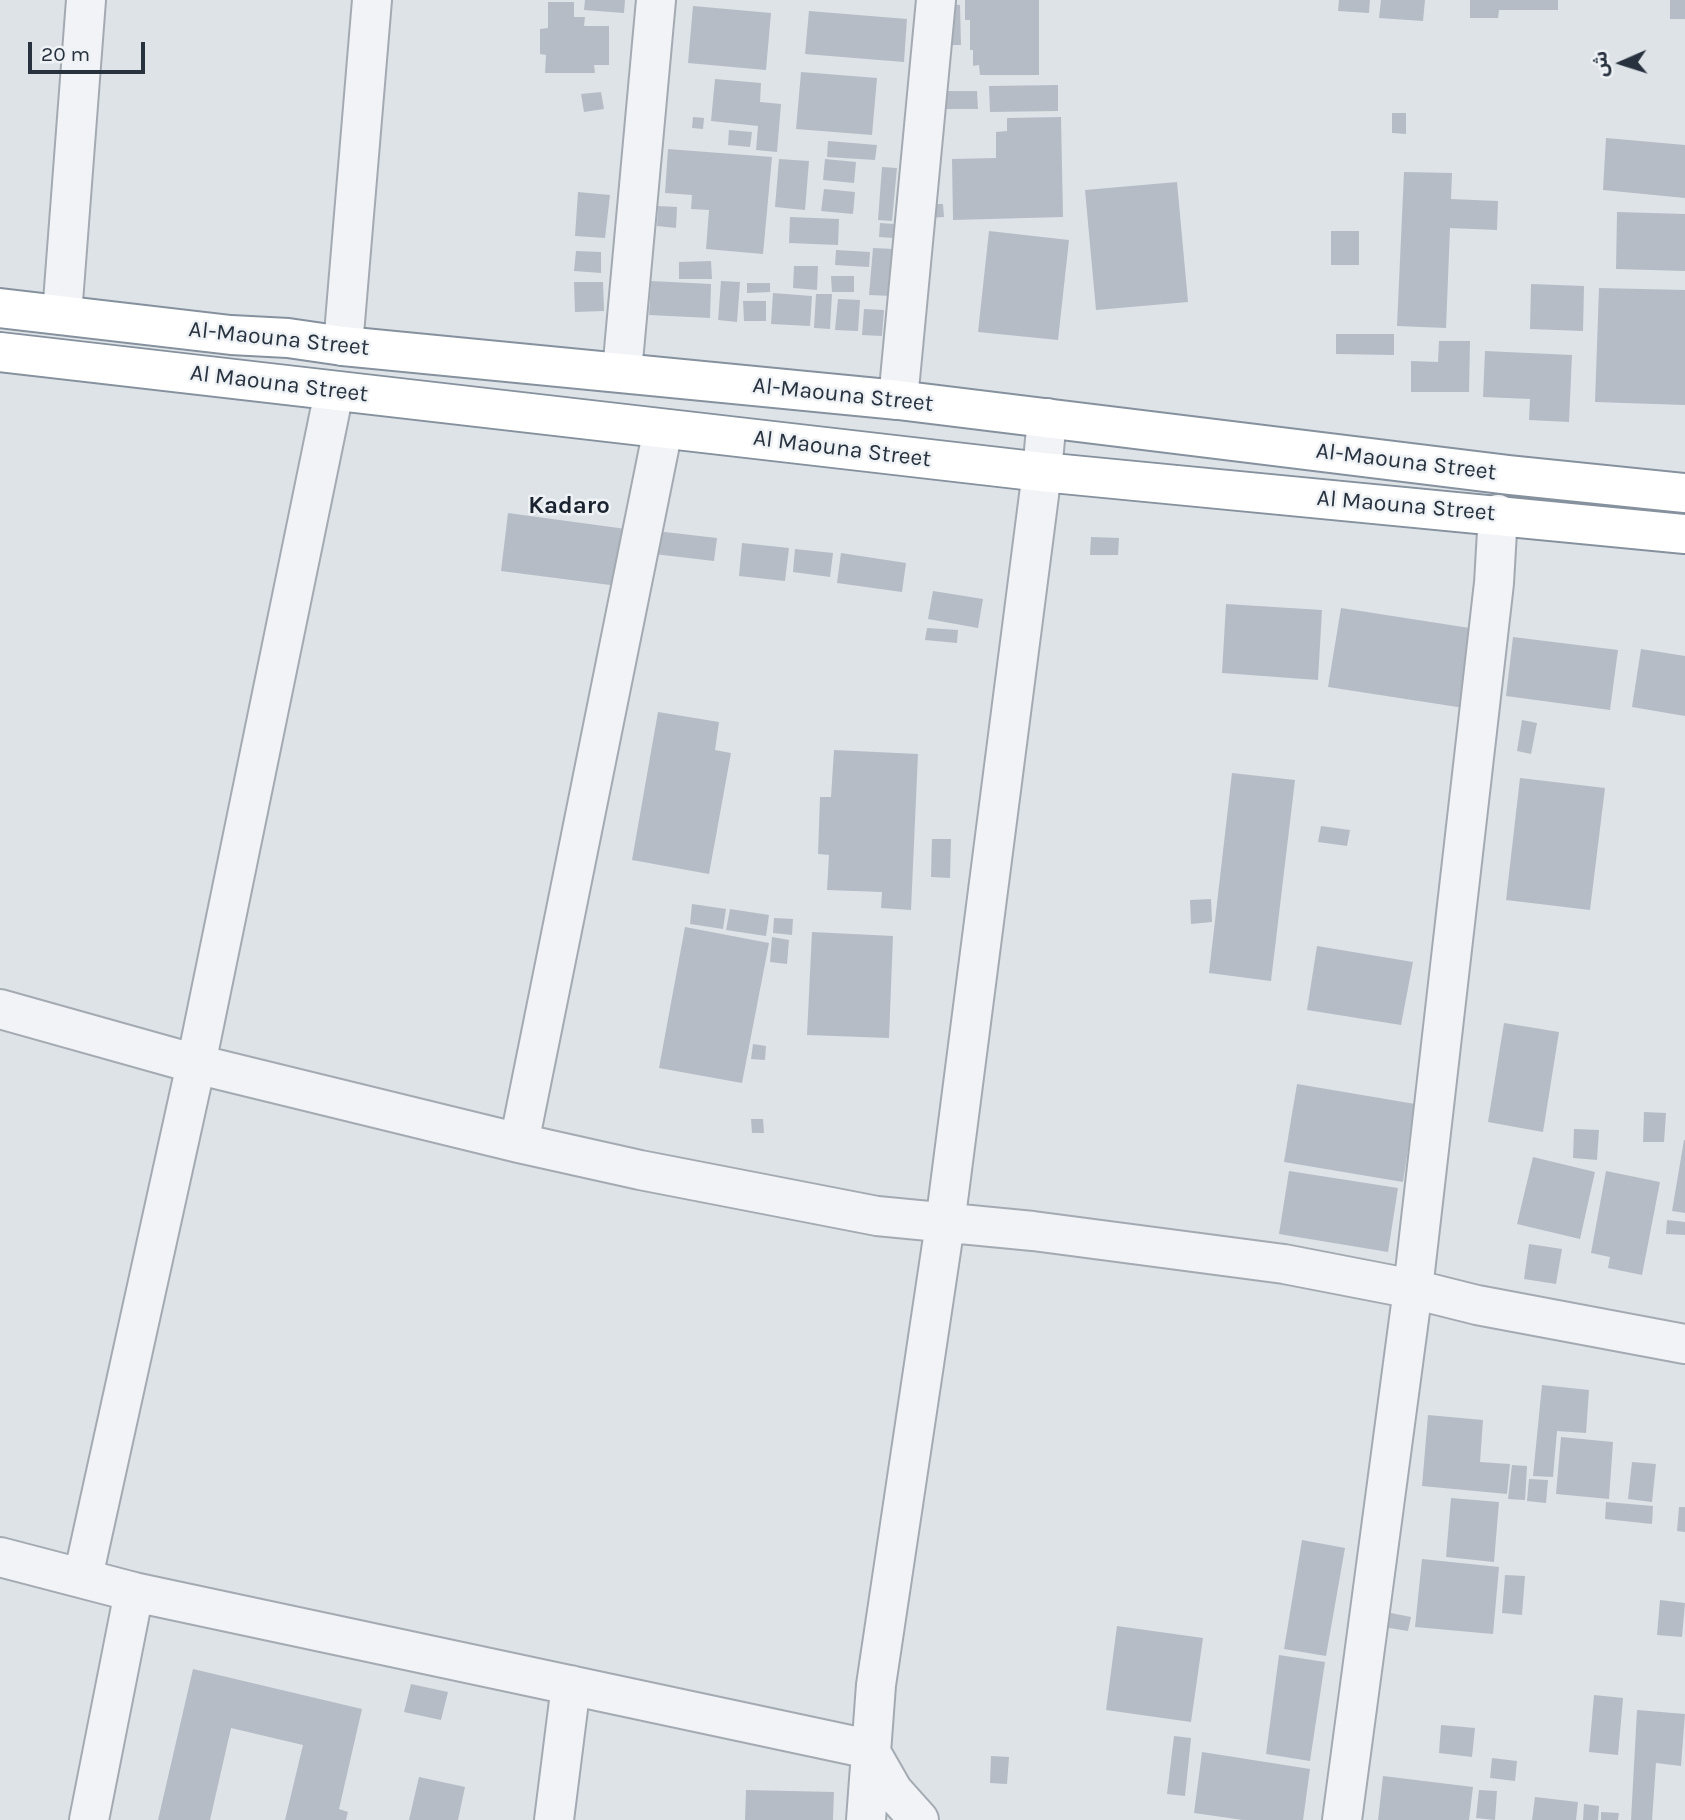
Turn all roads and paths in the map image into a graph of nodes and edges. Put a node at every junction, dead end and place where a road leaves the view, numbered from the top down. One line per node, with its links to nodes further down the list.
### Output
1 (86, 0): 6 (street)
2 (372, 0): 8 (street)
3 (656, 0): 10 (street)
4 (936, 0): 13 (street)
5 (0, 308): 6 (highway, Al-Maouna Street)
6 (62, 315): 7 (highway, Al-Maouna Street)
7 (231, 335): 8 (highway, Al-Maouna Street); 11 (highway)
8 (343, 346): 10 (highway, Al-Maouna Street)
9 (0, 352): 11 (highway, Al Maouna Street)
10 (622, 372): 13 (highway, Al-Maouna Street)
11 (219, 376): 12 (highway, Al Maouna Street)
12 (334, 392): 15 (highway, Al Maouna Street); 21 (street)
13 (898, 400): 14 (highway, Al-Maouna Street)
14 (1047, 418): 16 (street); 17 (highway, Al-Maouna Street)
15 (663, 429): 16 (highway, Al Maouna Street); 22 (street)
16 (1042, 472): 18 (highway, Al Maouna Street); 23 (street)
17 (1685, 493)
18 (1499, 514): 19 (highway, Al Maouna Street); 24 (street)
19 (1685, 534)
20 (0, 1009): 21 (street)
21 (196, 1064): 22 (street); 27 (street)
22 (519, 1143): 23 (street)
23 (945, 1224): 24 (street); 30 (street)
24 (1413, 1289): 25 (street); 35 (street)
25 (1685, 1344)
26 (0, 1557): 27 (street)
27 (83, 1577): 28 (street)
28 (134, 1591): 29 (street); 31 (street)
29 (571, 1685): 30 (street); 32 (street)
30 (869, 1749): 33 (street); 34 (street)
31 (89, 1820)
32 (554, 1820)
33 (866, 1820)
34 (919, 1820)
35 (1342, 1820)

